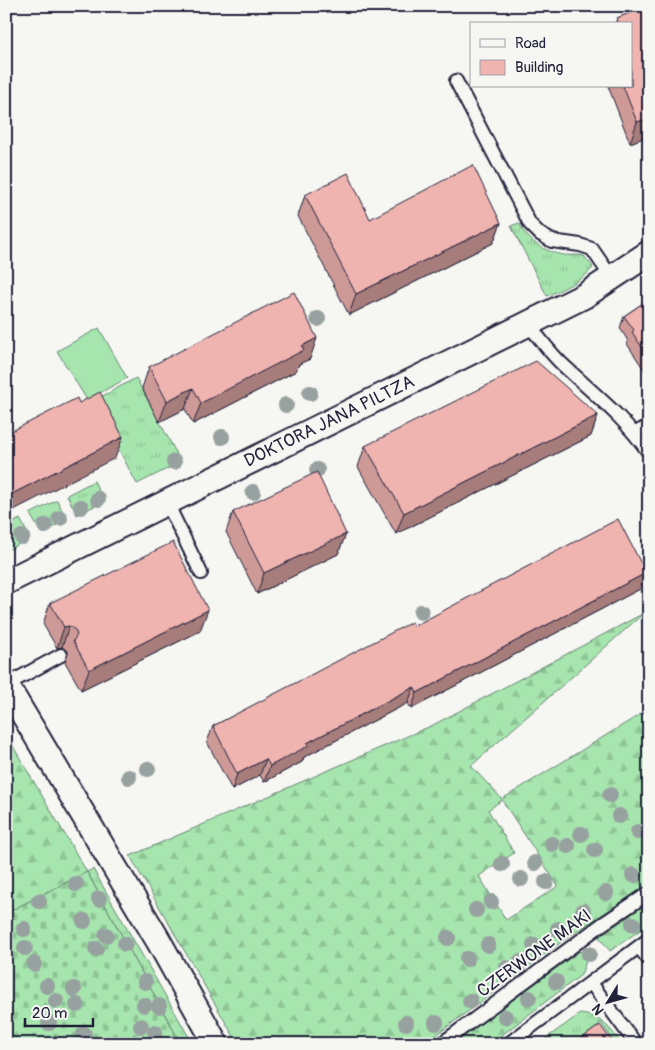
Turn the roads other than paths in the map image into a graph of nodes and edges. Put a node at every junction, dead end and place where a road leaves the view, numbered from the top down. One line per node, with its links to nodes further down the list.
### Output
1 (456, 82): 3 (lane)
2 (649, 253): 3 (street, DOKTORA JANA PILTZA)
3 (612, 278): 4 (street, DOKTORA JANA PILTZA)
4 (527, 323): 6 (lane); 8 (street, DOKTORA JANA PILTZA)
5 (649, 426): 6 (lane)
6 (635, 433): 7 (lane)
7 (649, 452)
8 (166, 502): 9 (lane); 10 (street, DOKTORA JANA PILTZA)
9 (201, 573)
10 (6, 582)
11 (61, 655): 12 (lane)
12 (6, 685): 17 (street)
13 (649, 893): 18 (lane, CZERWONE MAKI)
14 (644, 943): 15 (lane); 16 (lane)
15 (649, 960)
16 (590, 983): 19 (lane); 20 (lane)
17 (216, 1044)
18 (440, 1044)
19 (508, 1044)
20 (636, 1044)

